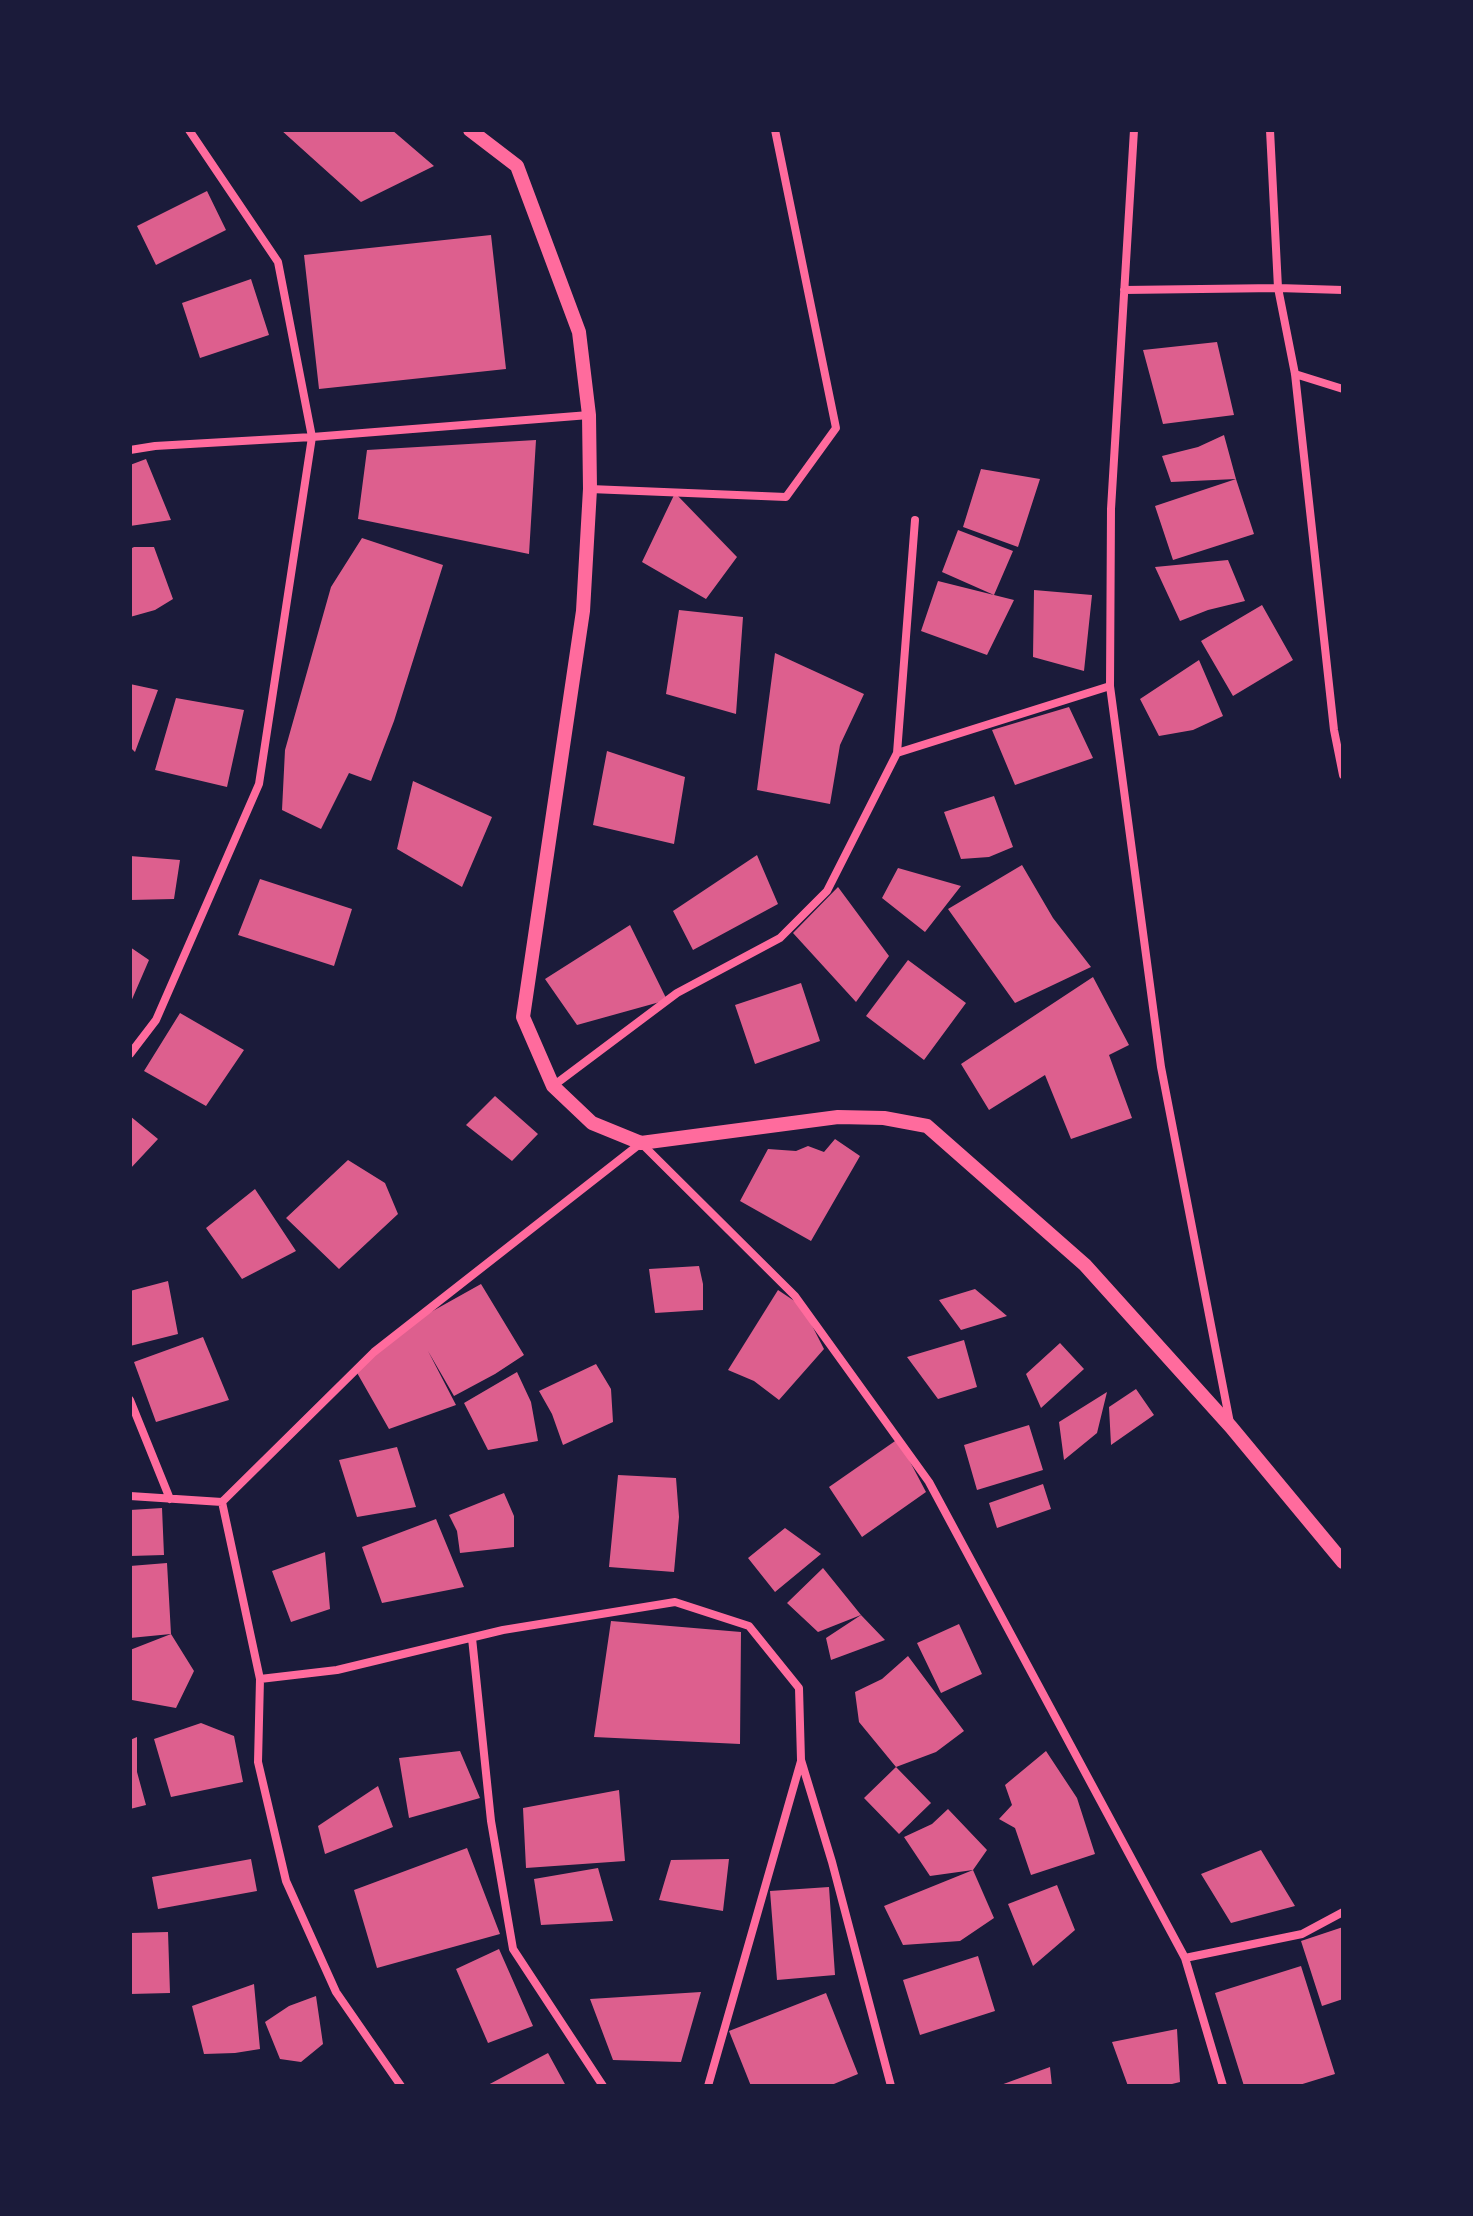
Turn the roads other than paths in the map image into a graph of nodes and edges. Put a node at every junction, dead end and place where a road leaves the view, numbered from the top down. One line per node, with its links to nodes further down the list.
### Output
1 (189, 130): 12 (street)
2 (470, 130): 11 (street)
3 (775, 130): 14 (street)
4 (1134, 130): 7 (street)
5 (1270, 130): 6 (street)
6 (1278, 288): 7 (street); 8 (street); 9 (street)
7 (1124, 290): 16 (street)
8 (1343, 290)
9 (1295, 374): 10 (street); 18 (street)
10 (1343, 389)
11 (589, 415): 12 (street); 14 (street)
12 (312, 437): 13 (street); 20 (street)
13 (130, 450)
14 (590, 489): 21 (street)
15 (915, 520): 17 (street)
16 (1110, 686): 17 (street); 24 (street)
17 (897, 753): 21 (street)
18 (1341, 760): 19 (street)
19 (1343, 775)
20 (130, 1054)
21 (553, 1086): 22 (street)
22 (641, 1143): 24 (street); 27 (street); 33 (street)
23 (130, 1400): 26 (street)
24 (1231, 1427): 28 (street)
25 (130, 1496): 26 (street)
26 (170, 1499): 27 (street)
27 (222, 1502): 30 (street)
28 (1343, 1562)
29 (472, 1638): 30 (street); 31 (street); 35 (street)
30 (260, 1679): 34 (street)
31 (801, 1760): 36 (street); 37 (street)
32 (1343, 1912): 33 (street)
33 (1185, 1958): 38 (street)
34 (401, 2086)
35 (603, 2086)
36 (708, 2086)
37 (891, 2086)
38 (1223, 2086)

